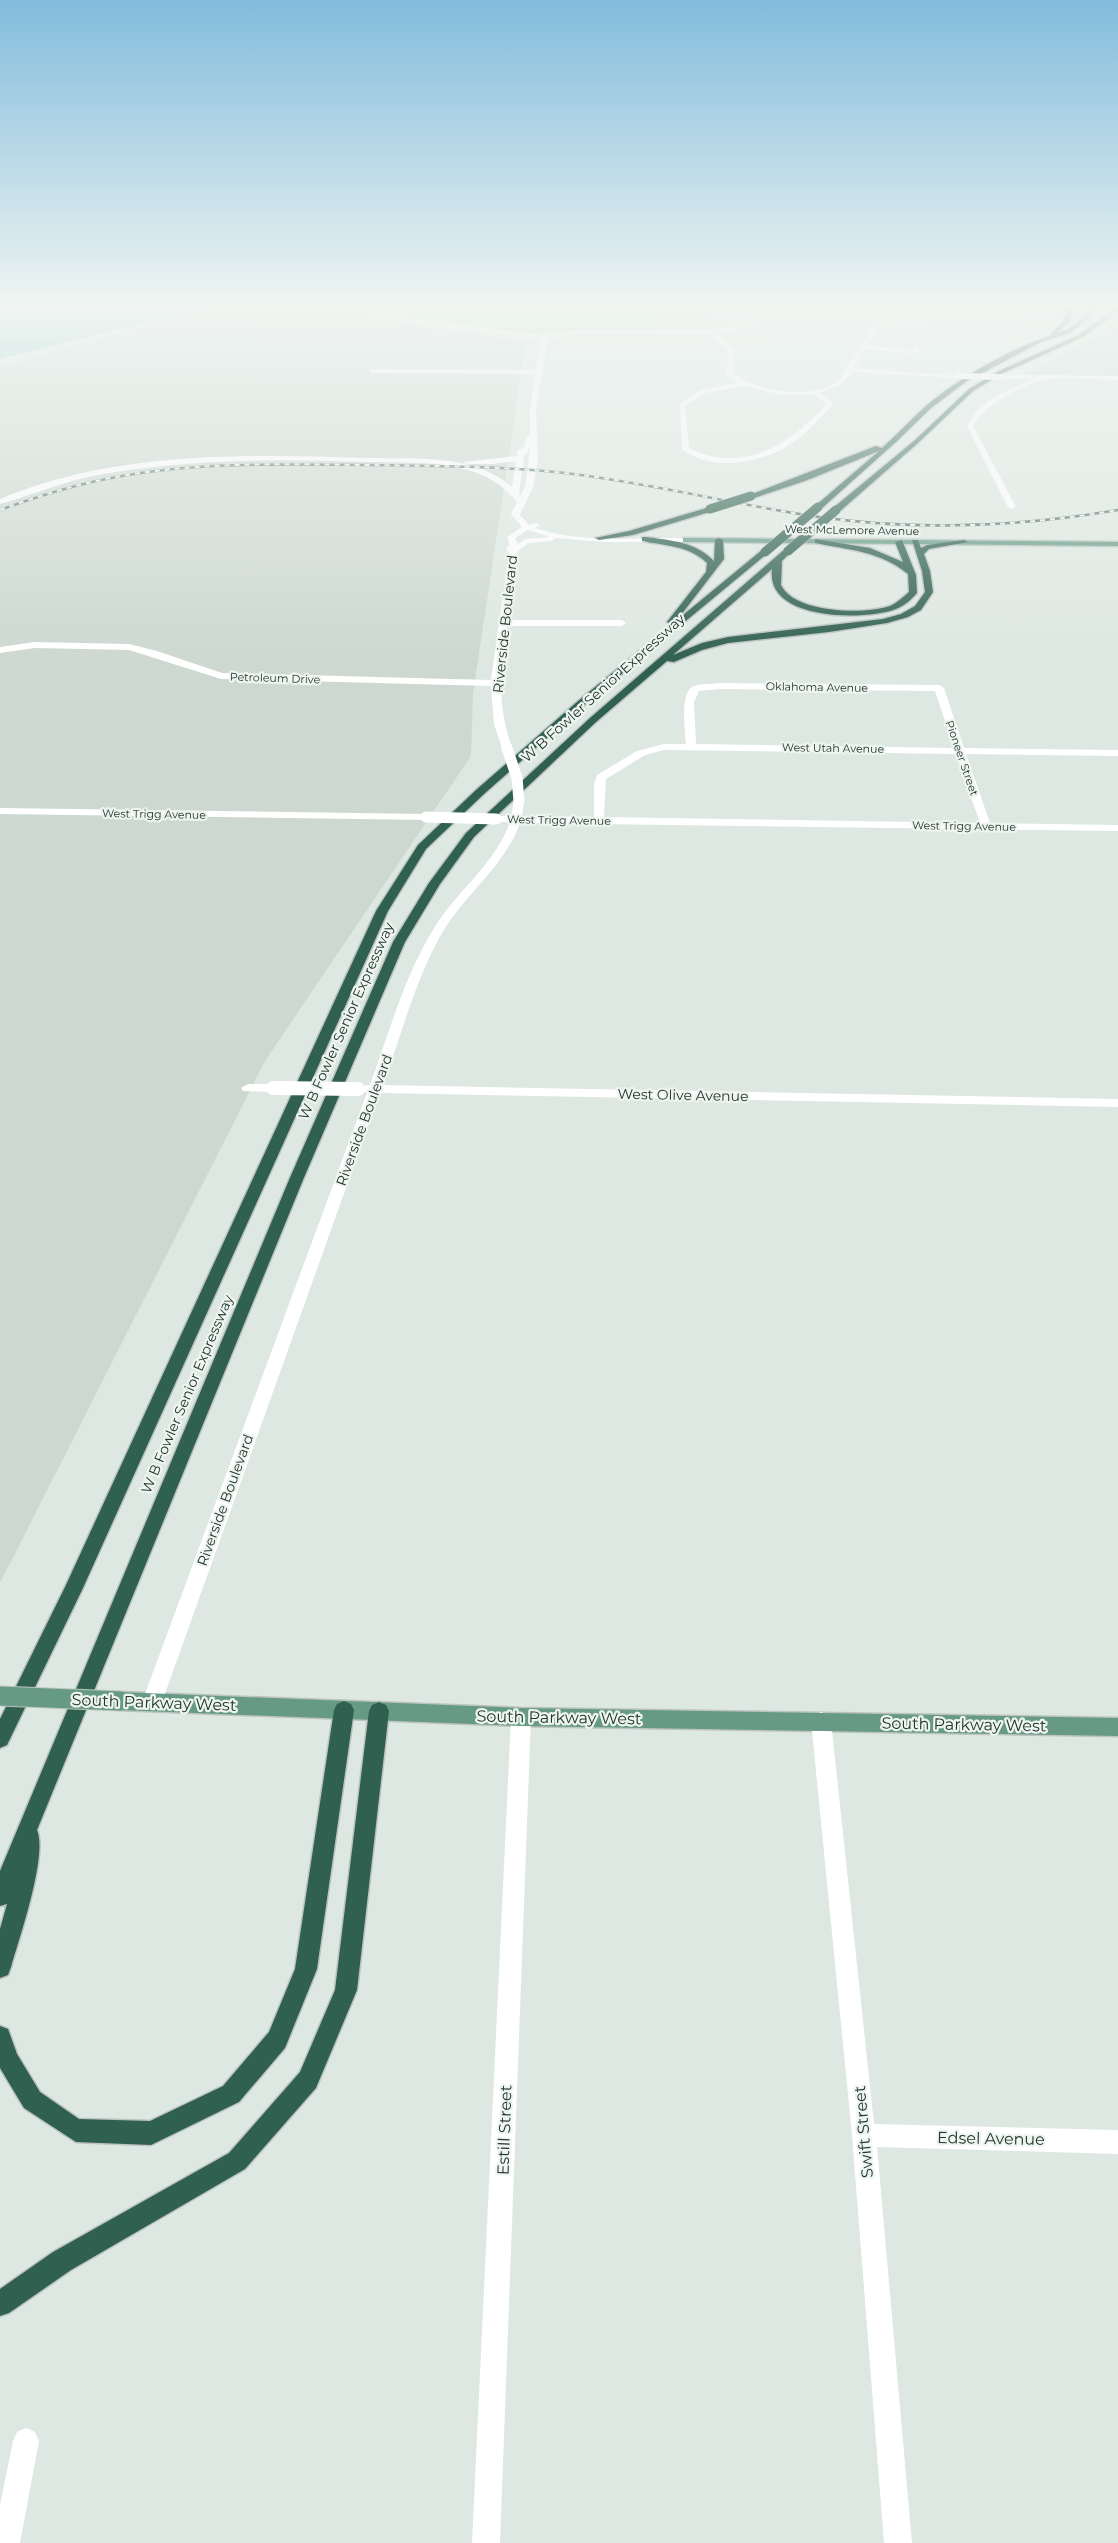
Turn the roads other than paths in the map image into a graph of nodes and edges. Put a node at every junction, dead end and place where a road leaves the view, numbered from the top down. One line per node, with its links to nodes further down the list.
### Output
1 (528, 427): 9 (street)
2 (684, 427): 3 (street)
3 (806, 427)
4 (909, 427): 8 (highway, W B Fowler Senior Expressway)
5 (932, 427): 36 (highway, W B Fowler Senior Expressway, bridge)
6 (970, 427): 18 (street)
7 (533, 428): 11 (street); 19 (street)
8 (894, 441): 20 (highway, bridge); 41 (highway, W B Fowler Senior Expressway, bridge)
9 (521, 449): 10 (street); 11 (street)
10 (446, 458): 12 (street); 14 (street)
11 (519, 458): 14 (street); 15 (street)
12 (339, 459): 13 (street); 17 (street)
13 (420, 461): 14 (street); 16 (street)
14 (468, 462): 15 (street)
15 (517, 484): 16 (street); 19 (street)
16 (515, 494): 19 (street)
17 (0, 502)
18 (1012, 507)
19 (515, 514): 21 (street); 22 (street, West McLemore Avenue); 34 (street)
20 (696, 514): 23 (highway); 26 (highway)
21 (527, 527): 22 (street, West McLemore Avenue); 34 (street, Riverside Boulevard)
22 (540, 527): 24 (street, West McLemore Avenue); 25 (street, West McLemore Avenue); 34 (street, Riverside Boulevard)
23 (684, 532): 27 (street, West McLemore Avenue); 28 (main road, West McLemore Avenue)
24 (586, 537): 25 (street, West McLemore Avenue); 26 (street, West McLemore Avenue)
25 (576, 538): 34 (street)
26 (599, 538): 27 (street, West McLemore Avenue)
27 (645, 539): 37 (highway)
28 (719, 540): 29 (main road, West McLemore Avenue); 37 (highway)
29 (818, 541): 30 (main road, West McLemore Avenue); 38 (highway)
30 (899, 542): 31 (main road, West McLemore Avenue); 38 (highway)
31 (915, 542): 32 (main road, West McLemore Avenue); 35 (highway)
32 (964, 542): 33 (main road, West McLemore Avenue); 35 (highway)
33 (1118, 544)
34 (513, 548): 39 (street, Riverside Boulevard)
35 (919, 554): 43 (highway)
36 (783, 555): 38 (highway); 43 (highway, W B Fowler Senior Expressway)
37 (710, 572): 41 (highway)
38 (912, 575)
39 (503, 623): 40 (street); 44 (street, Riverside Boulevard)
40 (622, 623)
41 (652, 644): 64 (highway, W B Fowler Senior Expressway)
42 (0, 650): 44 (street, Petroleum Drive)
43 (647, 672): 65 (highway, W B Fowler Senior Expressway)
44 (495, 683): 50 (street, Riverside Boulevard, bridge)
45 (939, 688): 46 (street, Oklahoma Avenue); 47 (street, Pioneer Street)
46 (691, 747): 47 (street, West Utah Avenue); 51 (street, West Utah Avenue)
47 (959, 750): 48 (street, West Utah Avenue); 52 (street, Pioneer Street)
48 (1118, 753)
49 (0, 812): 50 (street, West Trigg Avenue, bridge)
50 (518, 819): 51 (street, West Trigg Avenue); 55 (street, Riverside Boulevard)
51 (599, 822): 52 (street, West Trigg Avenue)
52 (986, 826): 53 (street, West Trigg Avenue)
53 (1118, 828)
54 (248, 1088): 55 (street, West Olive Avenue, bridge)
55 (375, 1089): 56 (street, West Olive Avenue); 58 (street, Riverside Boulevard)
56 (1118, 1104)
57 (0, 1696): 58 (main road, South Parkway West, bridge)
58 (152, 1702): 59 (main road, South Parkway West)
59 (344, 1710): 60 (main road, South Parkway West); 68 (highway)
60 (378, 1711): 61 (main road, South Parkway West); 71 (highway)
61 (522, 1717): 62 (main road, South Parkway West); 74 (street, Estill Street)
62 (821, 1721): 63 (main road, South Parkway West); 69 (street, Swift Street)
63 (1118, 1727)
64 (0, 1739)
65 (33, 1814): 66 (highway, W B Fowler Senior Expressway); 67 (highway)
66 (0, 1896)
67 (0, 1967)
68 (0, 2037)
69 (864, 2135): 70 (street, Edsel Avenue); 75 (street, Swift Street)
70 (1118, 2142)
71 (0, 2304)
72 (26, 2441): 73 (street)
73 (6, 2543)
74 (486, 2543)
75 (898, 2543)

